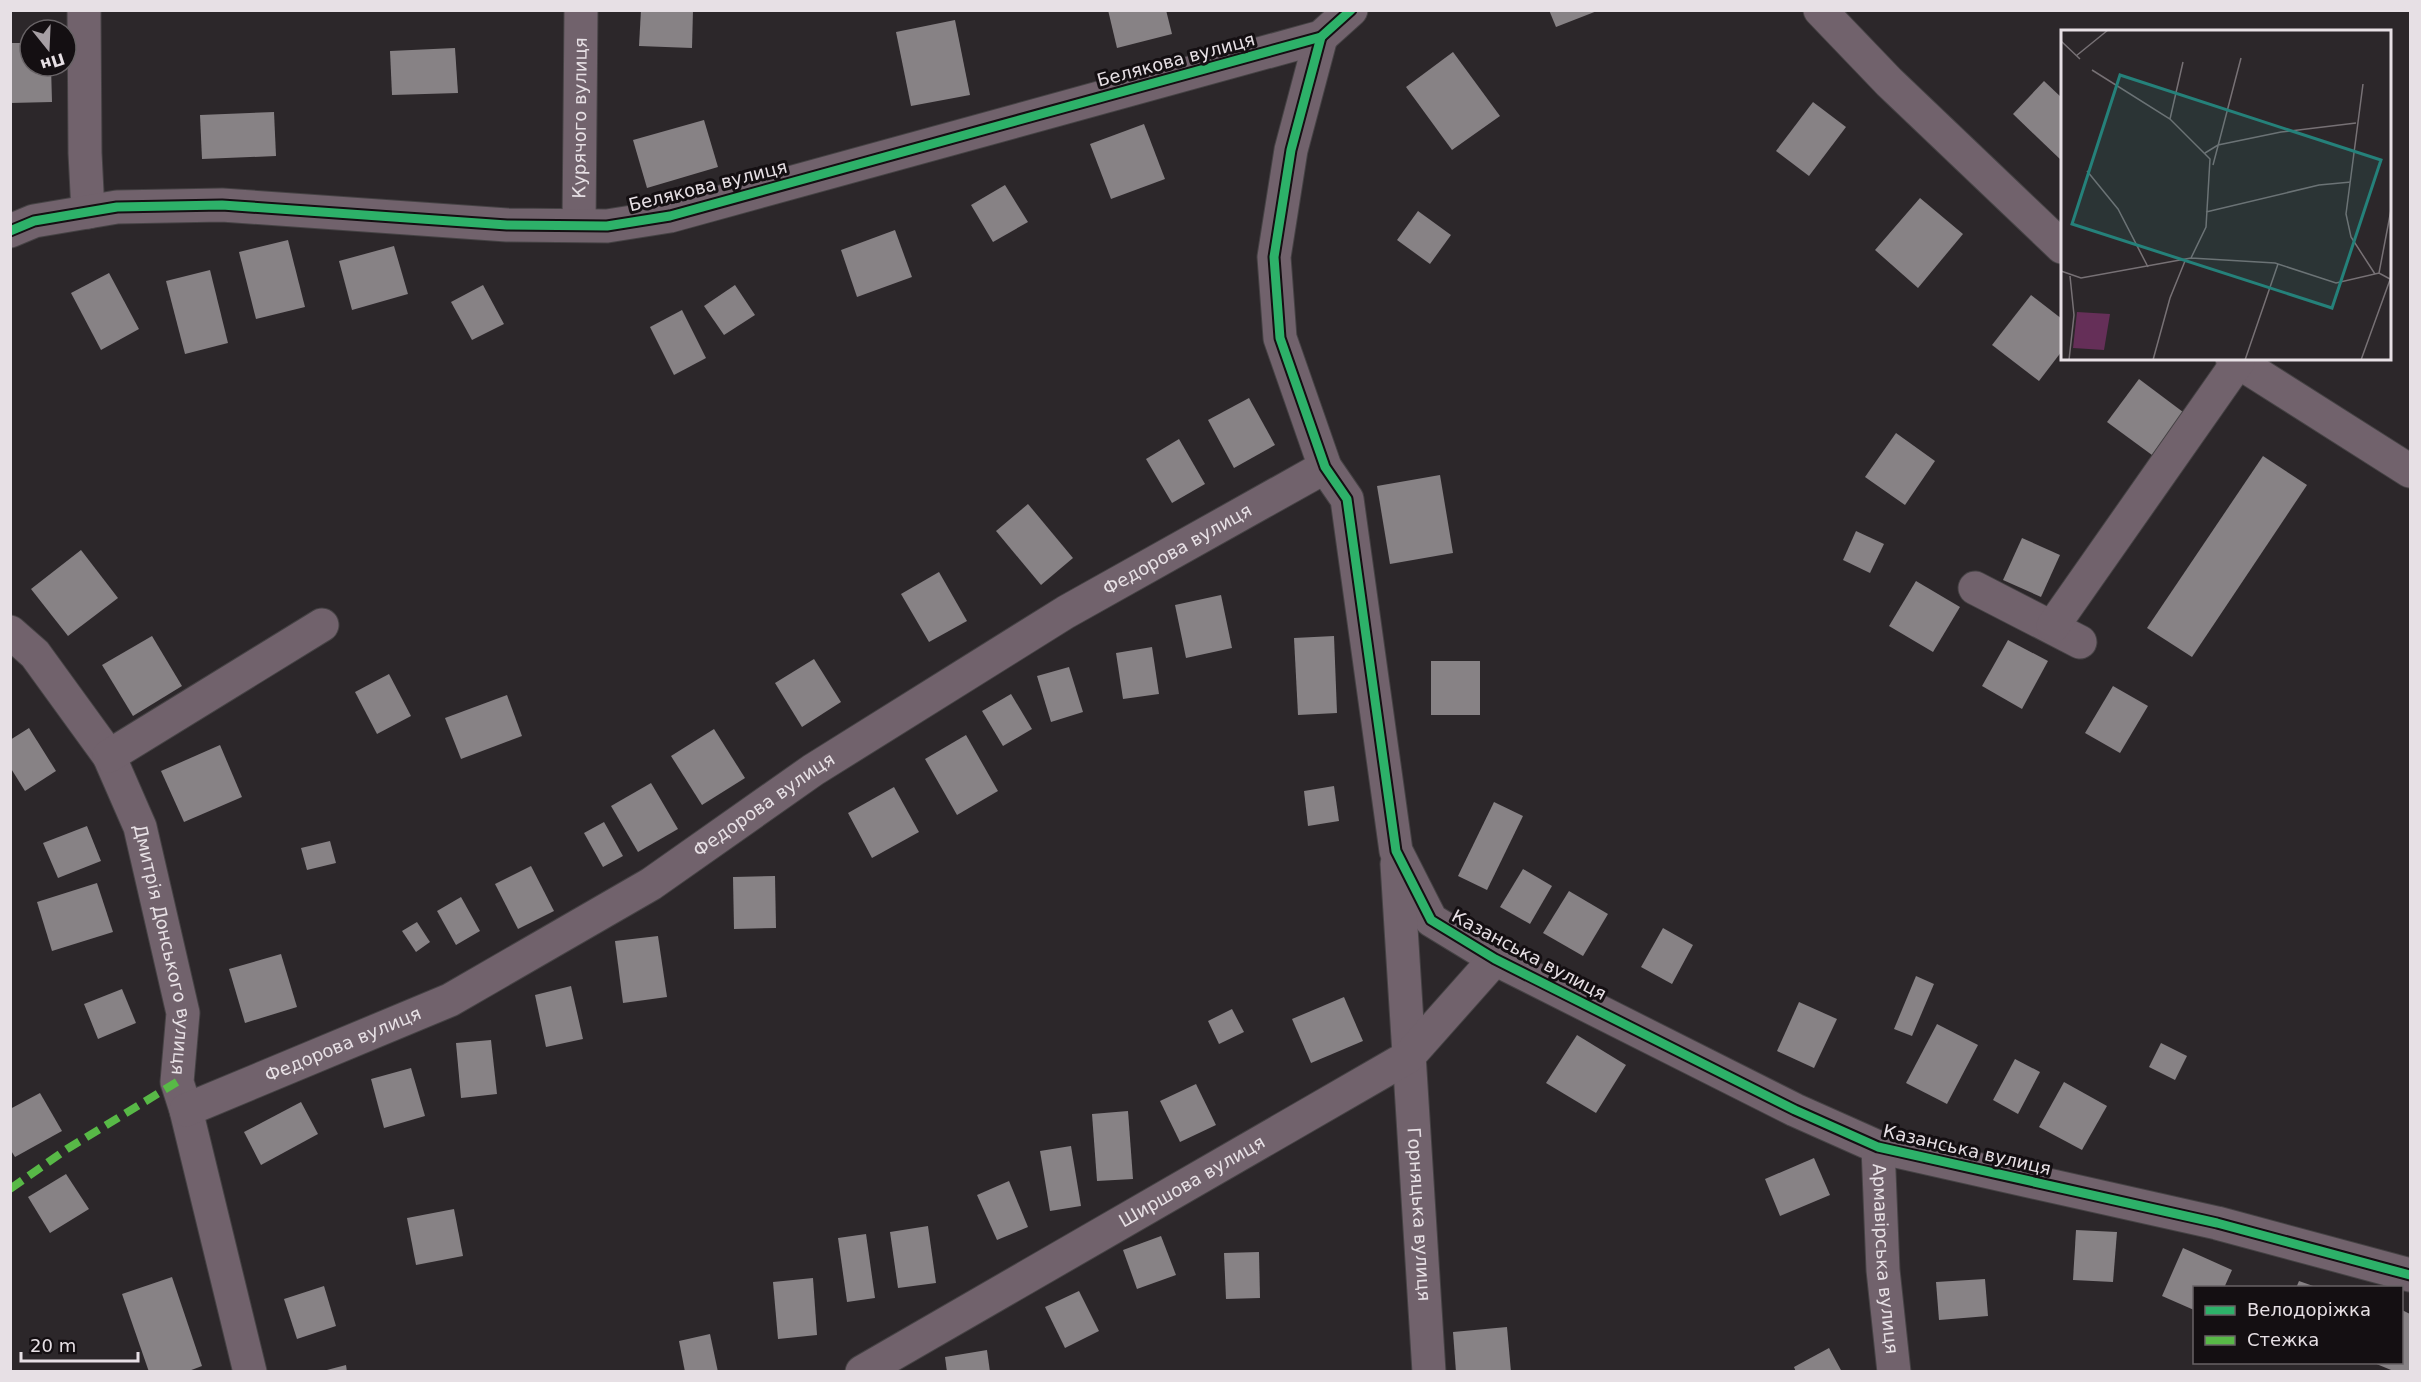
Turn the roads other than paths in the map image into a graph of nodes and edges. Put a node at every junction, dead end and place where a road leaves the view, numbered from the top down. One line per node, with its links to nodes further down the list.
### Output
1 (84, 10): 6 (street)
2 (581, 10): 7 (street, Курячого вулиця)
3 (1351, 10): 5 (street, Белякова вулиця)
4 (1820, 10): 9 (street)
5 (1321, 37): 7 (street, Белякова вулиця); 11 (street, Казанська вулиця)
6 (88, 212): 7 (street, Белякова вулиця); 8 (street, Белякова вулиця)
7 (579, 224)
8 (10, 231)
9 (2061, 246)
10 (2235, 360): 12 (street); 13 (street)
11 (1325, 467): 17 (street, Казанська вулиця); 20 (street, Федорова вулиця)
12 (2410, 471)
13 (1976, 588)
14 (322, 625): 16 (street)
15 (10, 632): 16 (street, Дмитрія Донського вулиця)
16 (109, 756): 20 (street, Дмитрія Донського вулиця)
17 (1396, 851): 18 (street, Казанська вулиця); 19 (street, Горняцька вулиця)
18 (1495, 959): 19 (street, Ширшова вулиця); 21 (street, Казанська вулиця)
19 (1408, 1058): 24 (street, Ширшова вулиця); 25 (street, Горняцька вулиця)
20 (186, 1110): 23 (street, Дмитрія Донського вулиця)
21 (1878, 1147): 22 (street, Казанська вулиця); 26 (street, Армавірська вулиця)
22 (2410, 1275)
23 (250, 1371)
24 (862, 1371)
25 (1429, 1371)
26 (1894, 1371)

